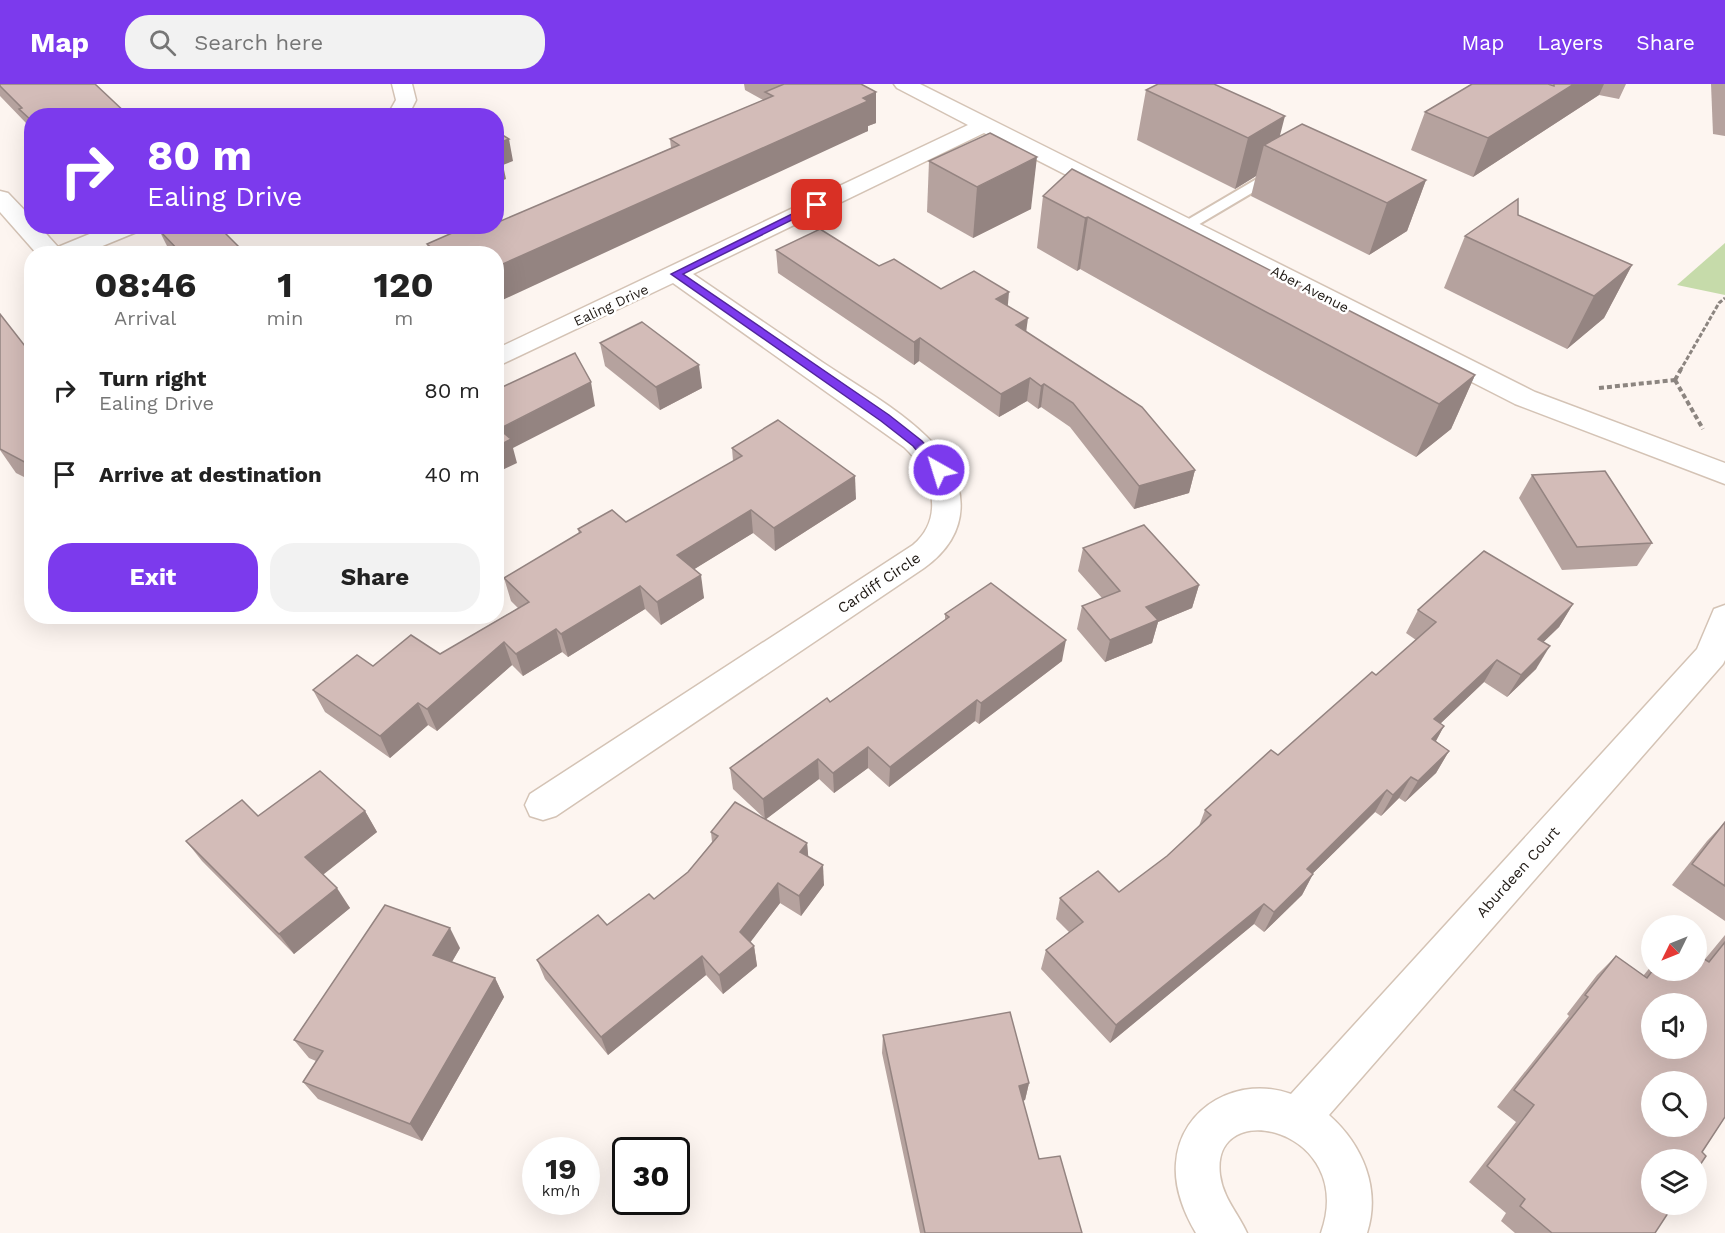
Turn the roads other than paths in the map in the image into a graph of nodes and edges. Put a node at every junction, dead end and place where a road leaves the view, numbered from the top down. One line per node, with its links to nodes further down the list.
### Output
1 (402, 84): 3 (street)
2 (904, 84): 4 (street, Aber Avenue)
3 (402, 108)
4 (984, 125): 8 (street, Aber Avenue); 13 (street, Ealing Drive)
5 (1295, 162): 8 (lane)
6 (0, 198): 7 (street)
7 (24, 224)
8 (1185, 226): 15 (street, Aber Avenue)
9 (33, 234): 11 (street)
10 (111, 234): 12 (street)
11 (44, 246)
12 (81, 246)
13 (676, 274): 14 (street, Ealing Drive); 17 (street, Cardiff Circle)
14 (504, 354)
15 (1725, 474)
16 (1725, 617): 18 (street, Aburdeen Court)
17 (543, 806)
18 (1298, 1118): 19 (street); 20 (street)
19 (1224, 1233)
20 (1344, 1233)

